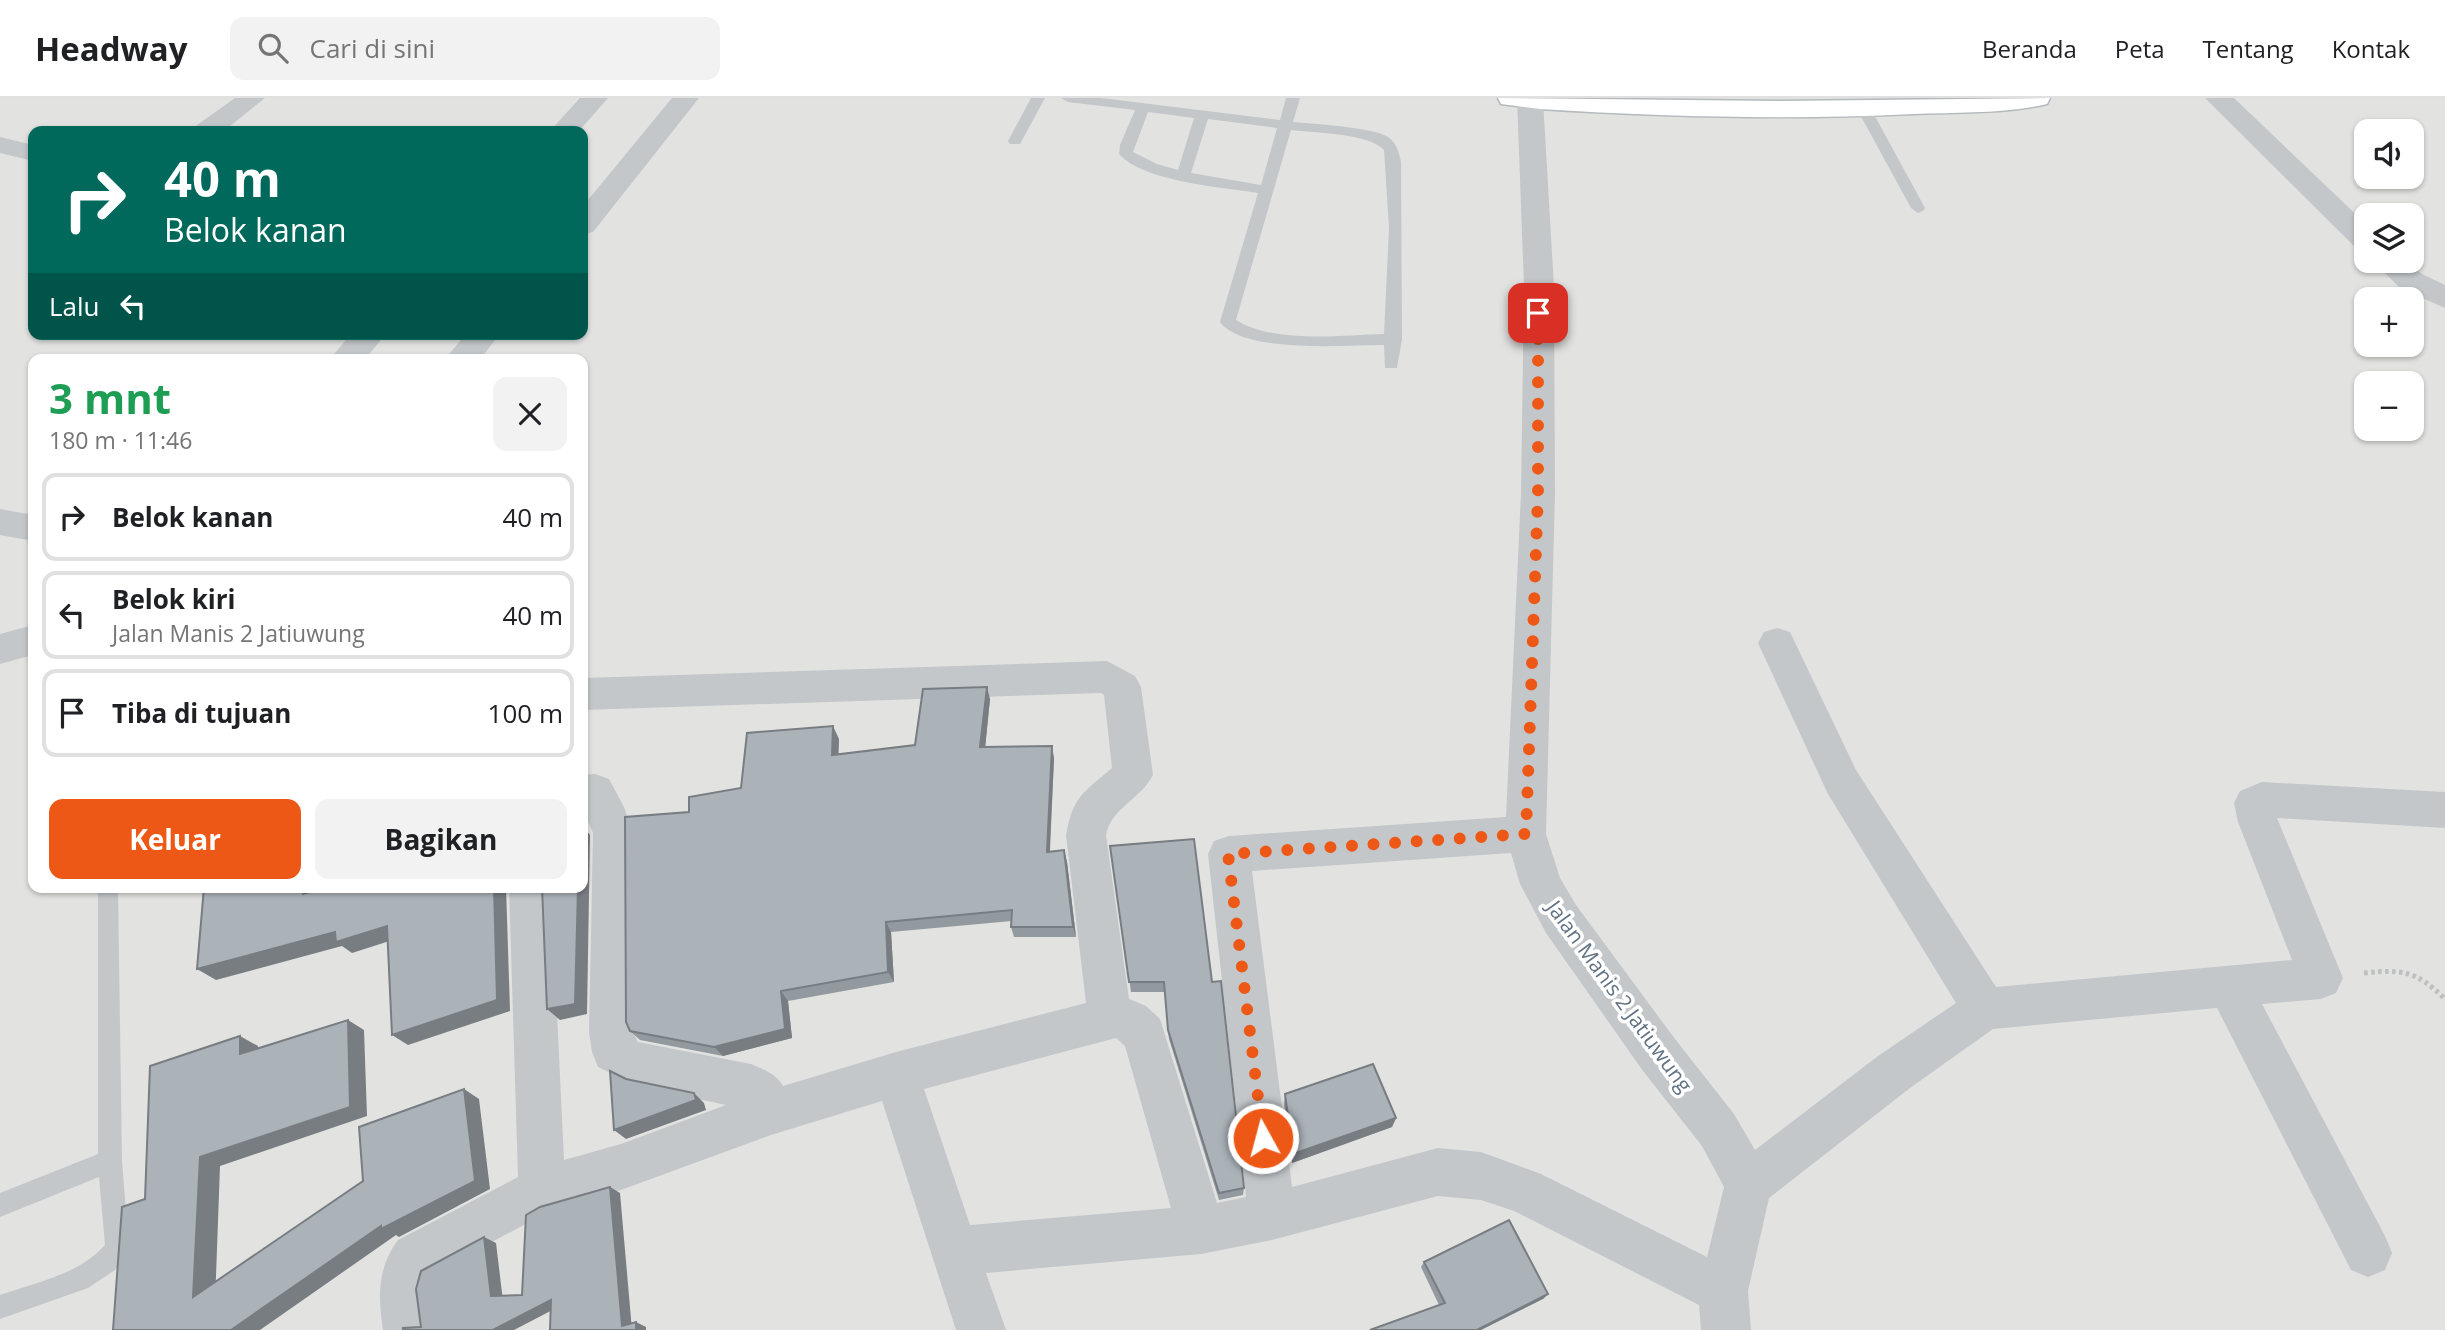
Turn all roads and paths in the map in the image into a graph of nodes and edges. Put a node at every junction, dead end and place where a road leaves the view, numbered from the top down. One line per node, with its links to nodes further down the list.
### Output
1 (252, 98): 15 (street)
2 (595, 98): 16 (street)
3 (686, 98): 23 (street)
4 (1038, 98): 17 (lane)
5 (1068, 98): 10 (lane)
6 (1293, 98): 14 (lane)
7 (2037, 98): 12 (highway)
8 (2218, 98): 24 (street)
9 (1520, 99): 12 (highway); 41 (street, Jalan Manis 2 Jatiuwung)
10 (1091, 100): 11 (lane)
11 (1143, 108): 13 (lane); 20 (lane)
12 (1864, 109): 22 (lane)
13 (1202, 115): 14 (lane); 20 (lane)
14 (1286, 125): 21 (lane); 27 (lane)
15 (214, 126)
16 (569, 126)
17 (1015, 141)
18 (0, 145): 19 (street)
19 (28, 152)
20 (1184, 174): 21 (lane)
21 (1266, 190): 27 (lane)
22 (1918, 208)
23 (588, 219)
24 (2354, 229)
25 (2402, 273): 26 (street)
26 (2445, 298)
27 (1394, 338): 32 (lane)
28 (364, 340): 30 (street)
29 (478, 340): 31 (street)
30 (351, 354)
31 (466, 354)
32 (1391, 364)
33 (0, 522): 34 (street)
34 (28, 527)
35 (28, 641): 37 (street)
36 (1777, 643): 47 (street)
37 (0, 649)
38 (588, 694): 48 (street)
39 (588, 792): 50 (street)
40 (2445, 810): 44 (street)
41 (1526, 834): 52 (street, Jalan Manis 2 Jatiuwung); 55 (street)
42 (108, 893): 51 (lane)
43 (530, 893): 53 (street)
44 (2321, 978): 45 (street); 46 (path)
45 (2229, 986): 47 (street); 58 (street)
46 (2445, 999)
47 (1985, 1009): 52 (street)
48 (1110, 1018): 49 (street); 56 (street)
49 (896, 1074): 50 (street); 57 (street)
50 (771, 1112): 53 (street)
51 (110, 1161): 54 (lane); 59 (lane)
52 (1748, 1184): 60 (street)
53 (542, 1190): 61 (street)
54 (0, 1205)
55 (1272, 1216): 56 (street); 60 (street)
56 (1201, 1230): 57 (street)
57 (955, 1251): 62 (street)
58 (2368, 1253)
59 (0, 1307)
60 (1725, 1310)
61 (408, 1330)
62 (981, 1330)

